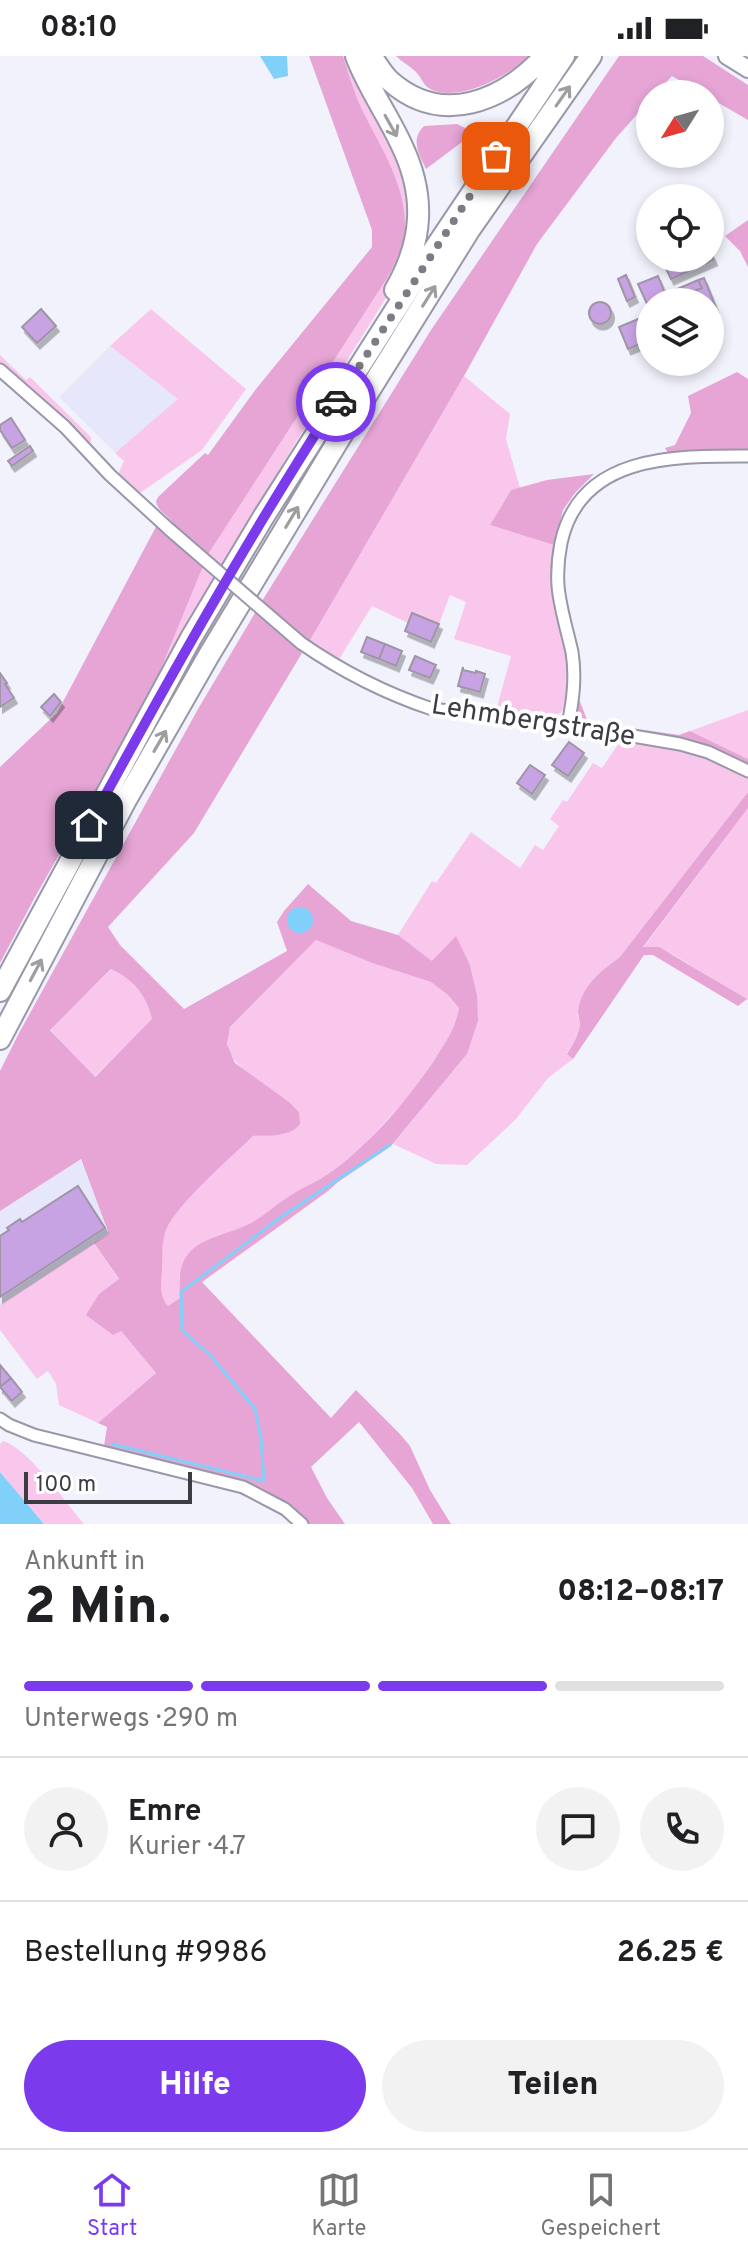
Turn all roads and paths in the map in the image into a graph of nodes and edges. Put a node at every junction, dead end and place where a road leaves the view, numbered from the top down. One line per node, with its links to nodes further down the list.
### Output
1 (356, 56): 9 (highway, one-way to 9)
2 (371, 56): 3 (highway)
3 (545, 56)
4 (564, 56): 9 (highway)
5 (591, 56): 14 (highway, one-way to 5)
6 (727, 56): 7 (main road)
7 (748, 69)
8 (0, 370): 11 (street, Lehmbergstraße, bridge)
9 (317, 431): 13 (highway)
10 (748, 456): 11 (street)
11 (568, 725): 12 (street, Lehmbergstraße)
12 (748, 771)
13 (0, 991)
14 (0, 1039)
15 (0, 1419): 16 (street)
16 (302, 1524)

